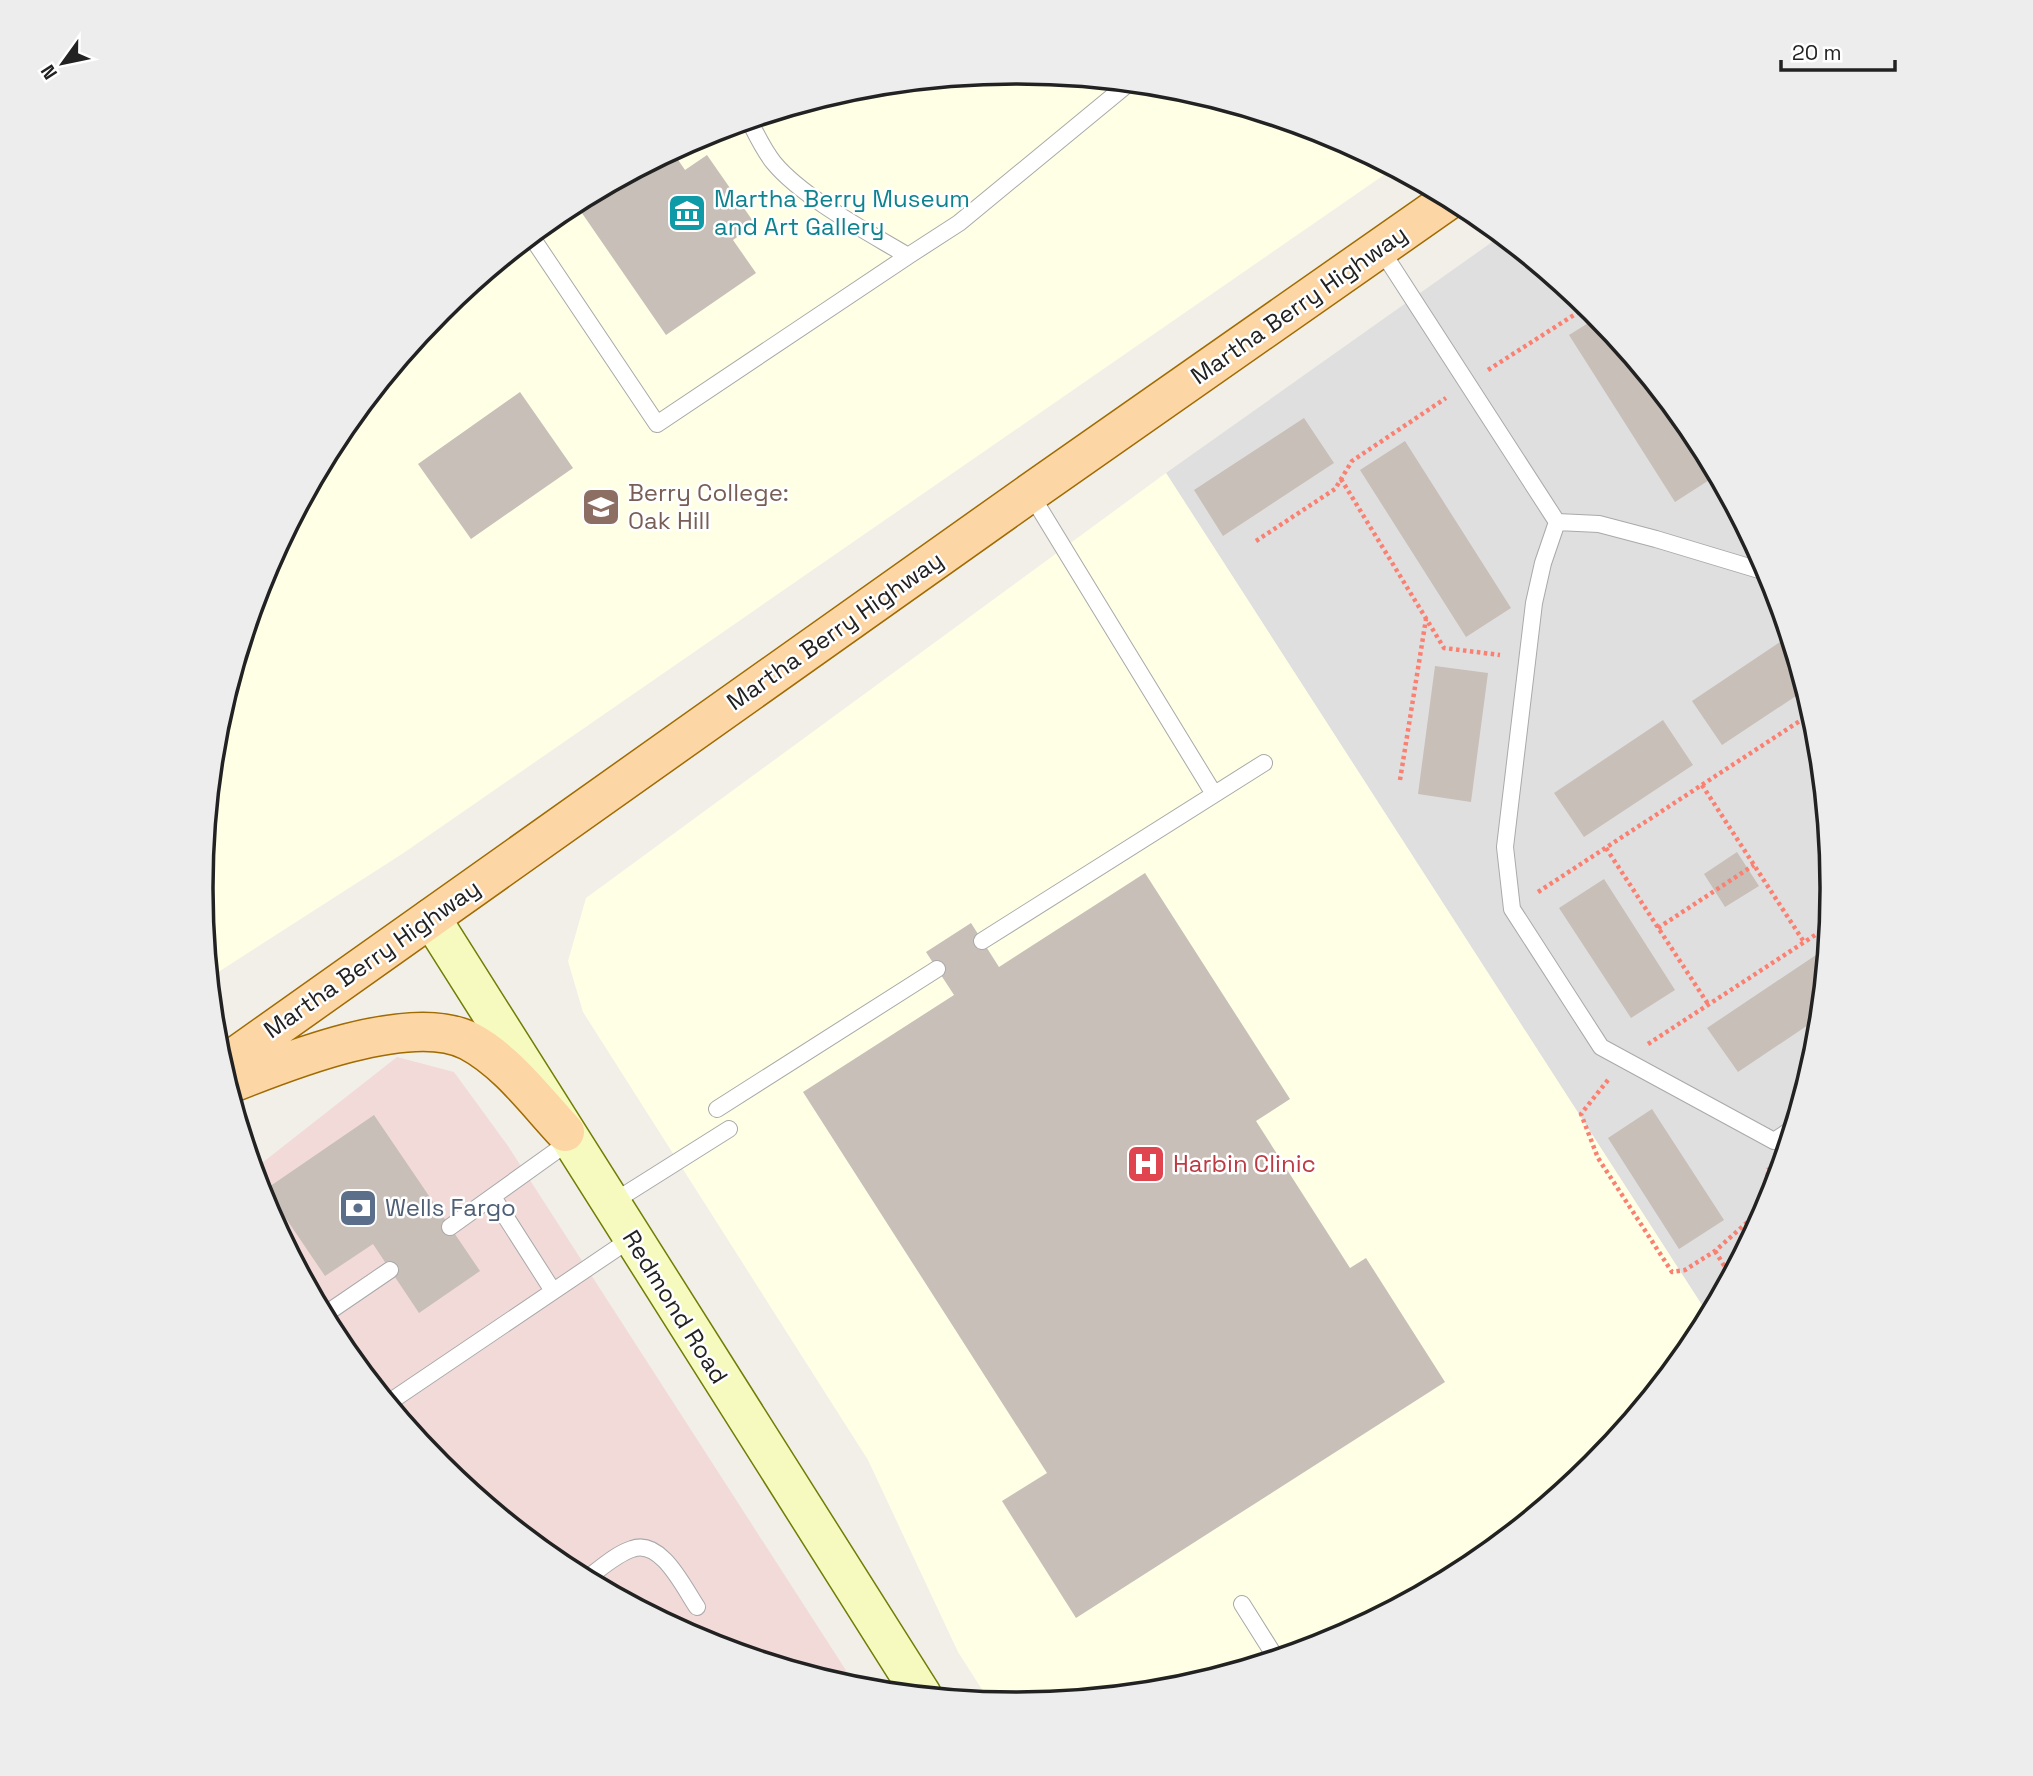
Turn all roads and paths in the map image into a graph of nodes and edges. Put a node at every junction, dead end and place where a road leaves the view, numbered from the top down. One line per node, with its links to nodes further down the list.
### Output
1 (1119, 91): 6 (lane)
2 (754, 128): 6 (lane)
3 (1441, 205): 5 (main road, Martha Berry Highway)
4 (536, 243): 6 (lane)
5 (1380, 248): 8 (lane); 10 (main road, Martha Berry Highway)
6 (908, 256)
7 (1578, 312): 8 (path)
8 (1468, 383): 9 (path); 11 (lane)
9 (1341, 479): 12 (path); 14 (path)
10 (1030, 493): 20 (lane); 24 (main road, Martha Berry Highway)
11 (1557, 522): 13 (lane); 15 (lane)
12 (1256, 541)
13 (1754, 568)
14 (1426, 618): 15 (path); 18 (path)
15 (1528, 658): 23 (lane)
16 (1802, 719): 19 (path)
17 (1264, 763): 20 (lane)
18 (1400, 780)
19 (1702, 785): 21 (path); 22 (path)
20 (1214, 794): 26 (lane)
21 (1606, 848): 23 (path); 25 (path)
22 (1754, 865): 25 (path); 27 (path)
23 (1513, 909): 34 (lane)
24 (431, 918): 30 (main road, Martha Berry Highway); 35 (street, Redmond Road)
25 (1658, 928): 29 (path)
26 (982, 941)
27 (1804, 942)
28 (937, 970): 32 (lane)
29 (1709, 1004)
30 (231, 1059)
31 (237, 1081): 35 (main road)
32 (717, 1109)
33 (729, 1129): 37 (lane)
34 (1781, 1136)
35 (568, 1137): 36 (lane); 37 (street, Redmond Road)
36 (493, 1197): 38 (lane); 43 (lane)
37 (610, 1204): 39 (street, Redmond Road)
38 (450, 1227)
39 (632, 1238): 43 (lane); 50 (street, Redmond Road)
40 (1715, 1251): 41 (path)
41 (1726, 1267)
42 (390, 1270): 44 (lane)
43 (553, 1291): 45 (lane)
44 (332, 1309)
45 (396, 1398)
46 (596, 1573): 48 (lane)
47 (1242, 1604): 49 (lane)
48 (697, 1607)
49 (1271, 1650)
50 (916, 1685)

